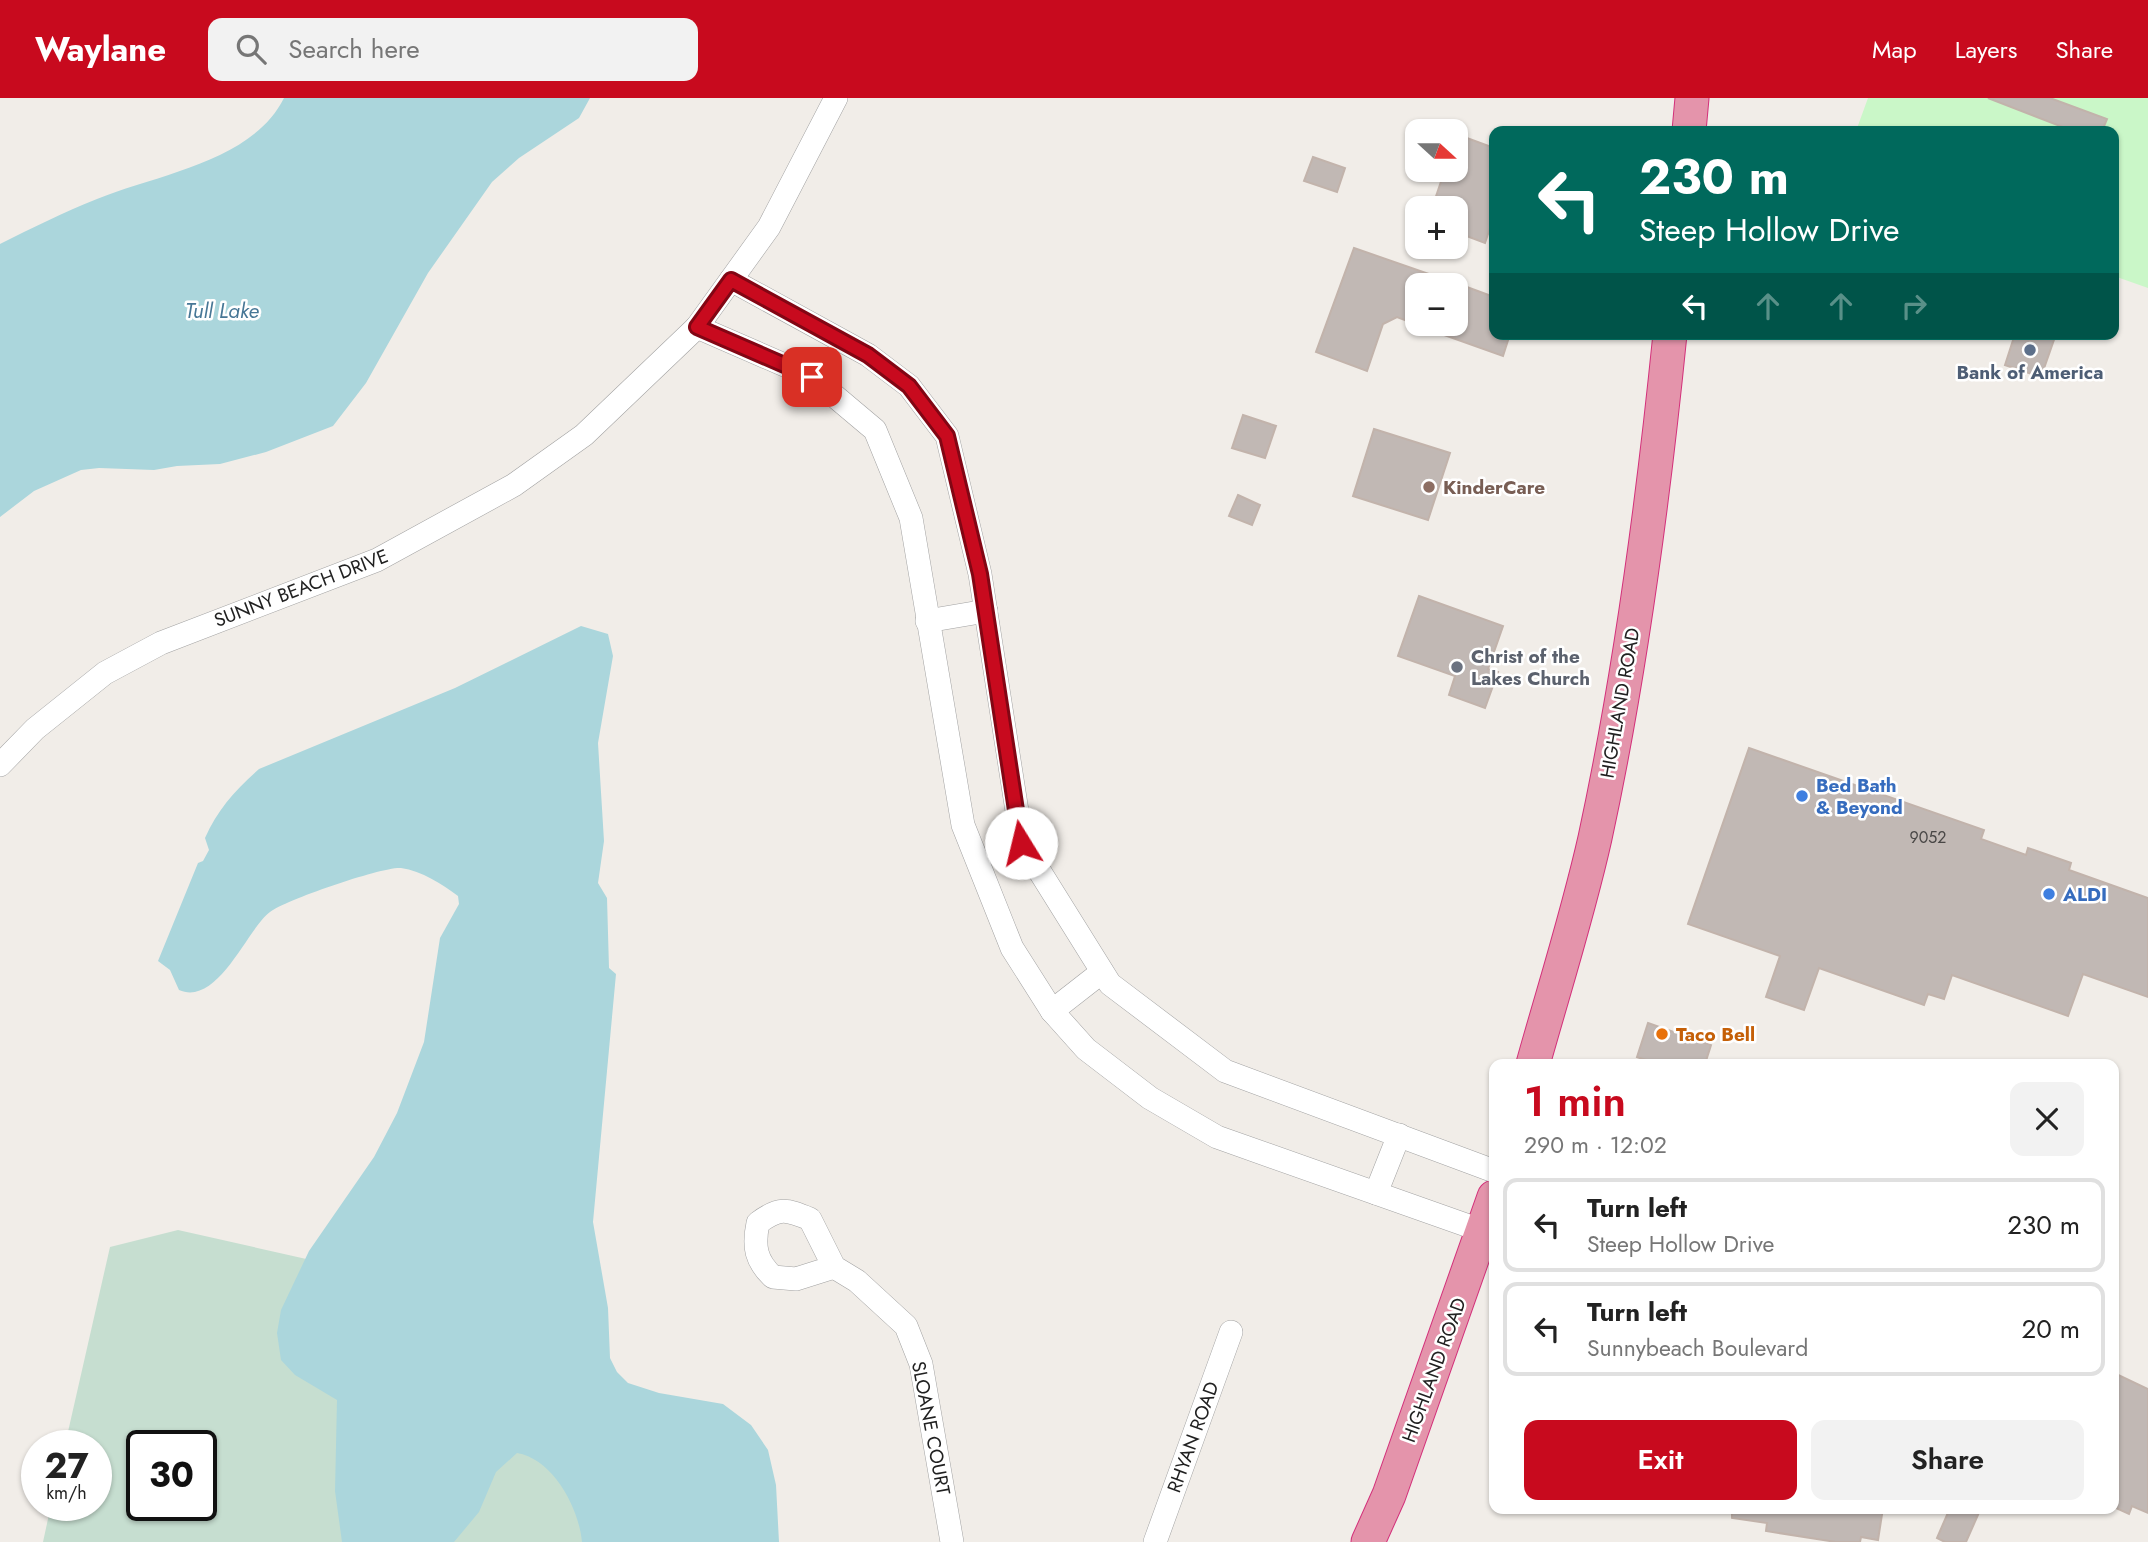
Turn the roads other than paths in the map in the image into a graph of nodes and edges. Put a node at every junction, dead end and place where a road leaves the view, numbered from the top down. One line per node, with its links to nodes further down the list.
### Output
1 (836, 98): 4 (street, SUNNY BEACH DRIVE)
2 (1692, 98): 3 (highway)
3 (1689, 126)
4 (731, 280): 5 (street, SUNNY BEACH DRIVE); 7 (street)
5 (697, 327): 8 (street); 9 (street, SUNNY BEACH DRIVE)
6 (1669, 340): 12 (highway, HIGHLAND ROAD)
7 (986, 611): 8 (street); 10 (street)
8 (927, 621): 11 (street)
9 (0, 765)
10 (1102, 972): 11 (street); 13 (street)
11 (1052, 1011): 15 (street)
12 (1534, 1059)
13 (1399, 1135): 14 (street); 15 (street)
14 (1489, 1169)
15 (1376, 1193): 17 (street)
16 (1489, 1212): 17 (highway, HIGHLAND ROAD)
17 (1483, 1231): 22 (highway, HIGHLAND ROAD)
18 (834, 1267): 20 (street, SLOANE COURT)
19 (1231, 1332): 21 (street, RHYAN ROAD)
20 (952, 1542)
21 (1155, 1542)
22 (1368, 1542)

